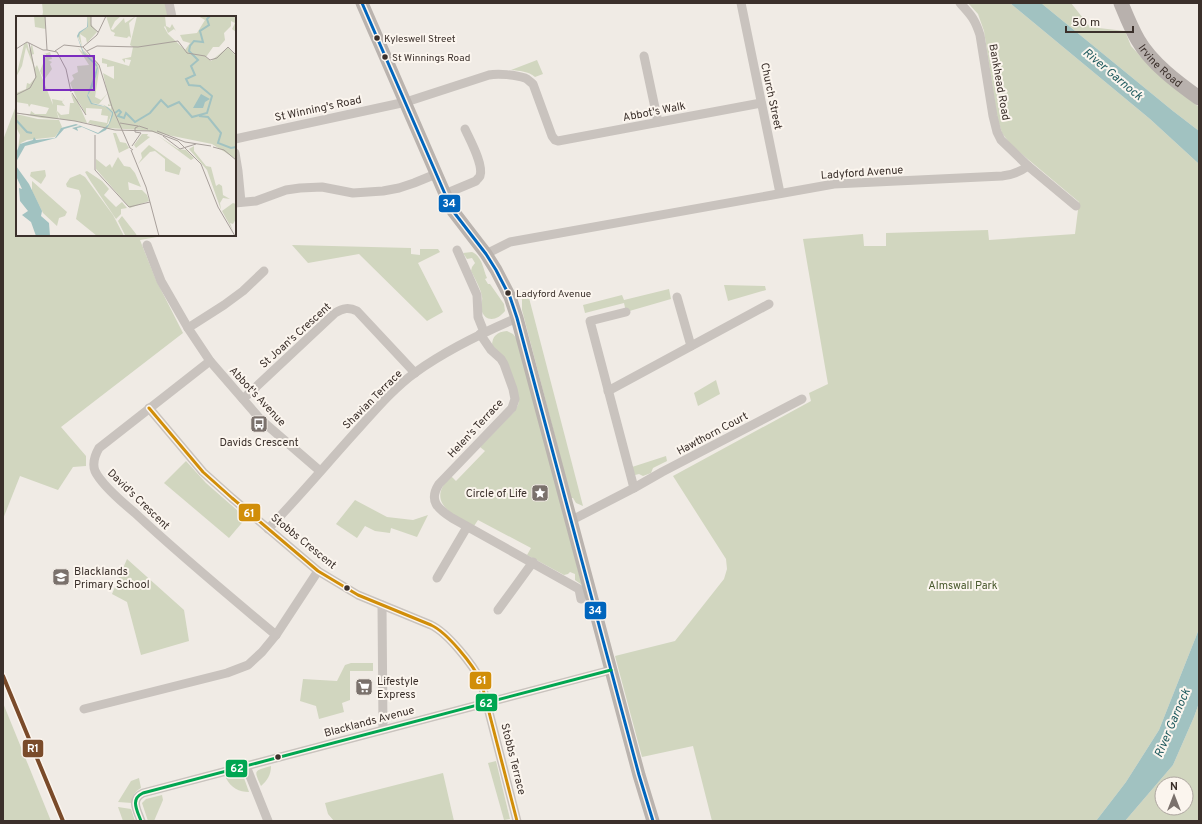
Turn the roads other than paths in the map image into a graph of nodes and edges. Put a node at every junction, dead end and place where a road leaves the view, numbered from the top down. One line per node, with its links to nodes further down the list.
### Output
1 (169, 3): 6 (street)
2 (362, 3): 9 (main road)
3 (741, 3): 10 (street, Church Street)
4 (960, 3): 15 (street, Bankhead Road)
5 (1121, 3): 8 (main road, Irvine Road)
6 (172, 16)
7 (644, 56): 11 (street)
8 (1199, 98)
9 (406, 102): 11 (street, Abbot's Walk); 13 (street, St Winning's Road); 16 (main road)
10 (761, 103): 11 (street, Abbot's Walk); 17 (street, Church Street)
11 (658, 122)
12 (465, 129): 18 (street)
13 (236, 139)
14 (236, 159): 19 (street)
15 (1028, 166): 17 (street, Ladyford Avenue); 20 (street, Bankhead Road)
16 (436, 174): 18 (main road); 19 (street)
17 (780, 193): 23 (street, Ladyford Avenue)
18 (445, 194): 23 (main road)
19 (238, 202)
20 (1076, 206)
21 (147, 245): 29 (street, Abbot's Avenue)
22 (457, 250): 30 (street, Helen's Terrace)
23 (486, 254): 28 (main road)
24 (264, 271): 29 (street)
25 (677, 297): 31 (street)
26 (769, 304): 31 (street)
27 (626, 312): 34 (street)
28 (517, 318): 30 (street, Shavian Terrace); 40 (main road)
29 (188, 328): 32 (street, Abbot's Avenue)
30 (482, 333): 33 (street, Shavian Terrace); 41 (street, Helen's Terrace)
31 (691, 346): 34 (street)
32 (210, 361): 35 (street, Abbot's Avenue); 37 (street, David's Crescent)
33 (415, 373): 35 (street, St Joan's Crescent); 38 (street, Shavian Terrace)
34 (608, 391): 39 (street)
35 (243, 399): 38 (street, Abbot's Avenue)
36 (802, 399): 39 (street, Hawthorn Court)
37 (149, 408): 42 (street, Stobbs Crescent); 49 (street, David's Crescent)
38 (320, 471): 42 (street, Shavian Terrace)
39 (634, 488): 40 (street, Hawthorn Court)
40 (572, 520): 50 (main road)
41 (467, 526): 43 (street, Helen's Terrace); 45 (street)
42 (268, 529): 44 (street, Stobbs Crescent)
43 (533, 562): 46 (street, Helen's Terrace); 48 (street)
44 (318, 571): 47 (street, Stobbs Crescent); 49 (street)
45 (437, 578)
46 (582, 599)
47 (382, 606): 51 (street, Stobbs Crescent); 53 (street)
48 (498, 610)
49 (276, 635): 52 (street)
50 (611, 670): 51 (street, Blacklands Avenue); 58 (main road)
51 (487, 702): 53 (street, Blacklands Avenue); 57 (street, Stobbs Terrace)
52 (84, 709)
53 (384, 730): 54 (street, Blacklands Avenue)
54 (246, 766): 55 (street, Blacklands Avenue); 56 (street)
55 (141, 821)
56 (268, 821)
57 (517, 821)
58 (653, 821)

